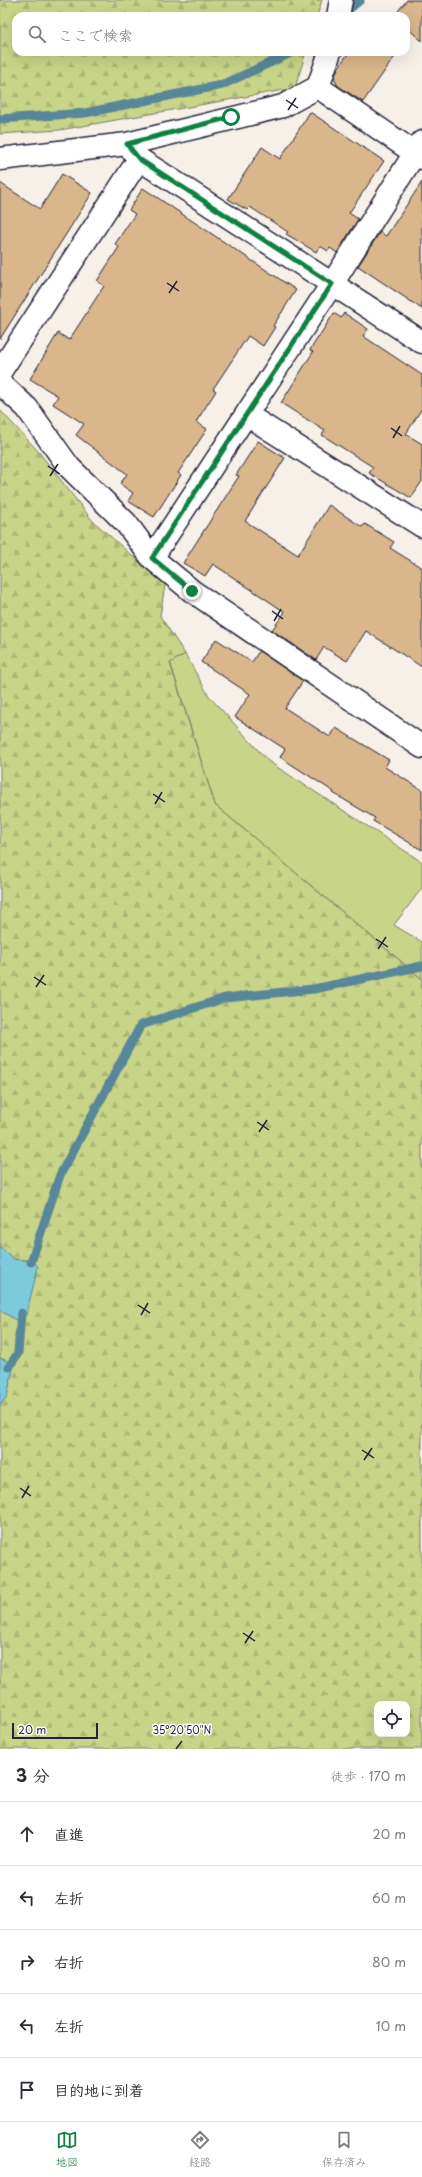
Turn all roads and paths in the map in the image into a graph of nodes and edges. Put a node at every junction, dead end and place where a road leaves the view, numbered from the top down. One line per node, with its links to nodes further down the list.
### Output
1 (329, 56): 2 (street)
2 (318, 87): 3 (street); 4 (street)
3 (133, 151): 5 (street); 6 (street); 8 (street)
4 (419, 151): 6 (street)
5 (0, 159)
6 (332, 284): 7 (street); 10 (street)
7 (422, 342)
8 (0, 372)
9 (0, 383): 12 (street)
10 (247, 414): 11 (street); 12 (street)
11 (422, 526)
12 (152, 558): 13 (street)
13 (422, 747)

